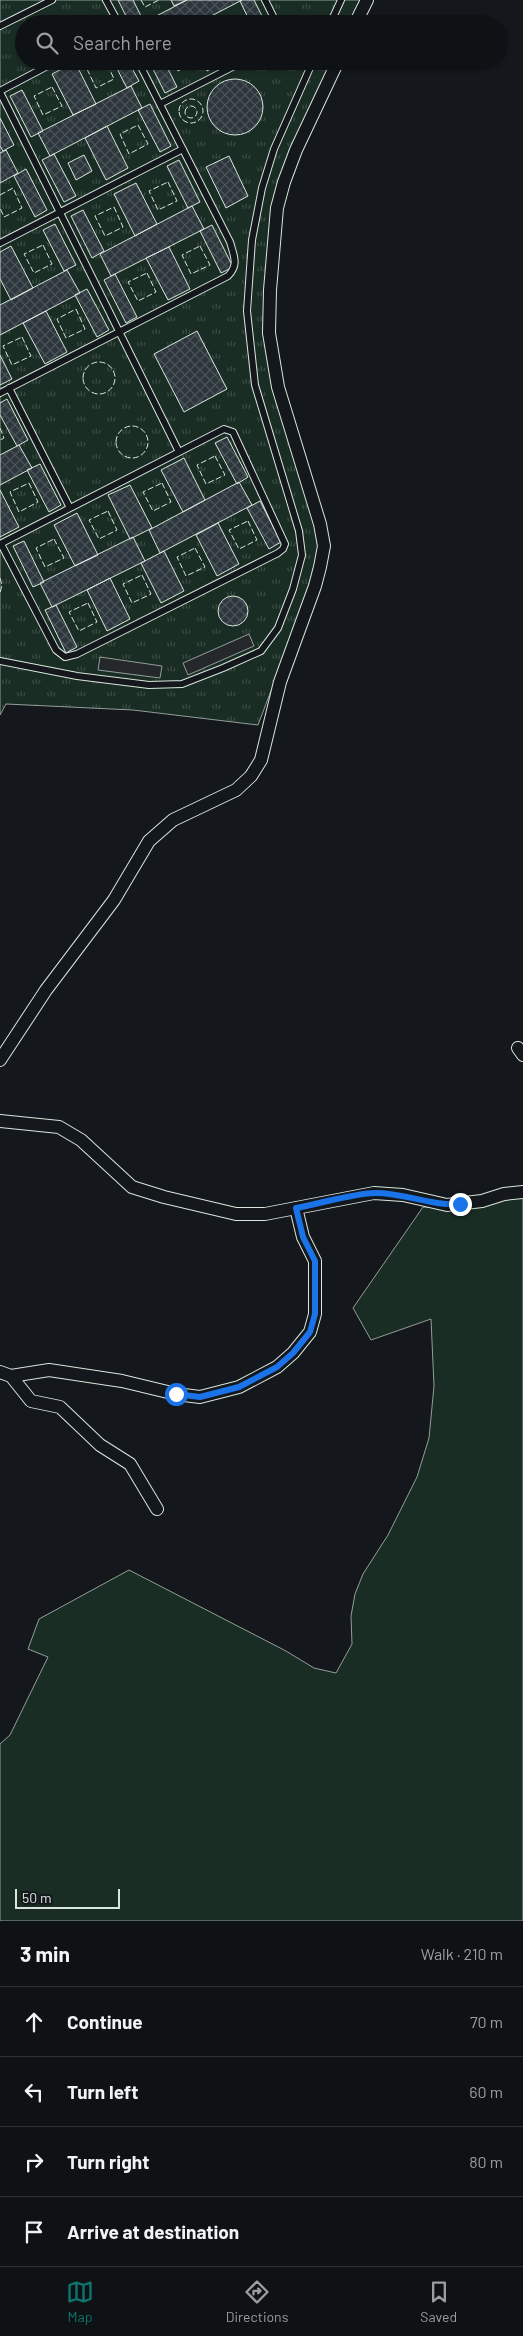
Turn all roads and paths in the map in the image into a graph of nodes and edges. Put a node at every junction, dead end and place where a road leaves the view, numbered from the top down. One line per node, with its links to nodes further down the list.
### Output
1 (52, 0): 6 (lane)
2 (106, 0): 7 (lane)
3 (265, 0): 8 (lane)
4 (341, 0): 9 (lane)
5 (367, 0): 10 (street)
6 (22, 15)
7 (114, 15)
8 (272, 15)
9 (334, 15)
10 (360, 15)
11 (15, 18): 12 (lane)
12 (0, 26)
13 (41, 70): 18 (lane)
14 (143, 70): 19 (lane)
15 (226, 70): 19 (lane)
16 (309, 70): 29 (lane)
17 (334, 70): 30 (street)
18 (0, 91): 21 (lane)
19 (160, 104): 20 (lane)
20 (183, 149): 21 (lane); 23 (lane)
21 (60, 212): 22 (lane); 23 (lane)
22 (0, 243)
23 (119, 332): 24 (lane); 26 (lane)
24 (9, 388): 25 (lane); 27 (lane)
25 (0, 393)
26 (179, 452): 27 (lane); 28 (lane)
27 (70, 508): 28 (lane)
28 (1, 544)
29 (0, 661)
30 (0, 1060)
31 (0, 1121): 33 (street)
32 (523, 1192): 33 (street)
33 (296, 1208): 34 (street)
34 (6, 1374): 35 (street)
35 (157, 1509)

